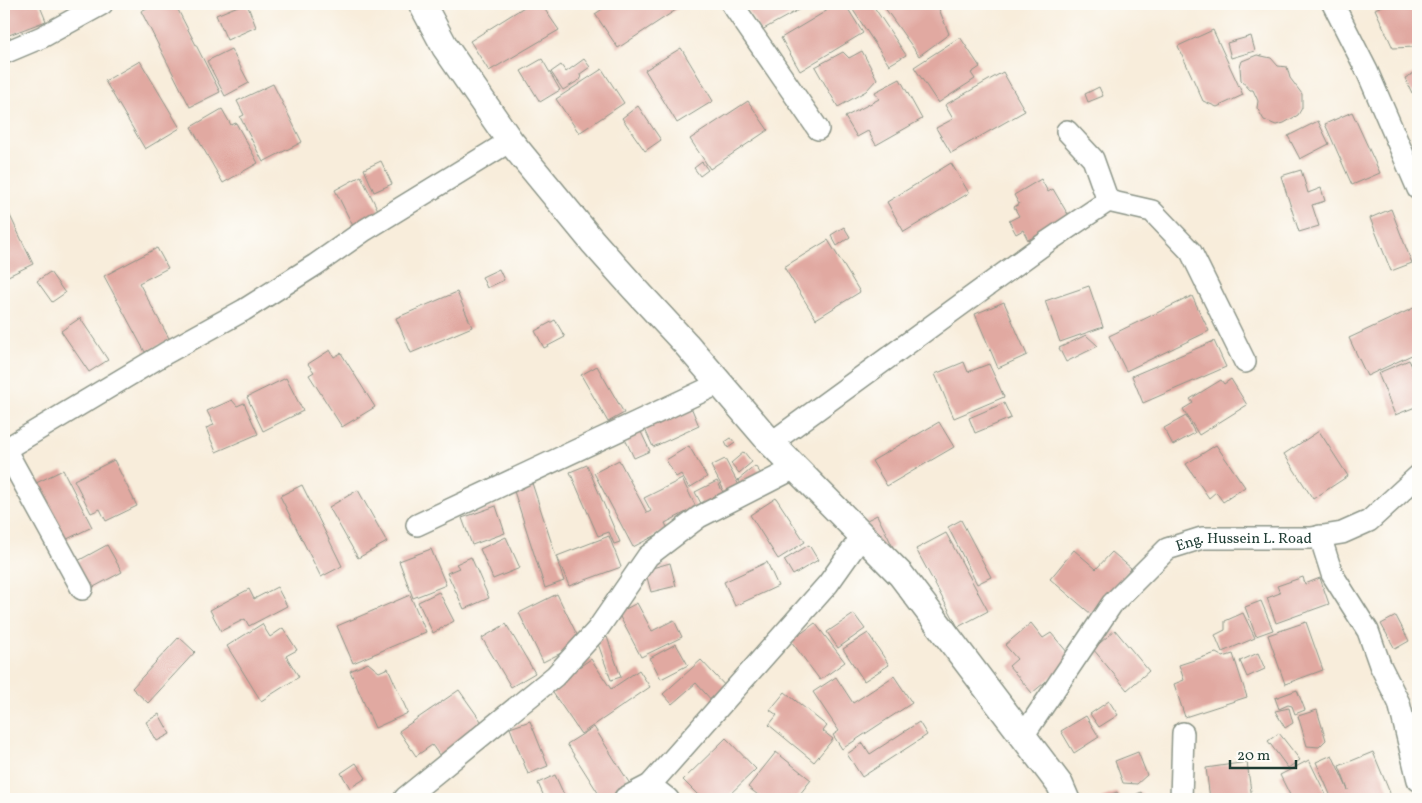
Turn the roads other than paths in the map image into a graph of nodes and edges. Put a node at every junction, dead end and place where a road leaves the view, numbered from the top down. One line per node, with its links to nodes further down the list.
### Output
1 (102, 4): 5 (street)
2 (422, 4): 8 (street)
3 (732, 4): 6 (street)
4 (1333, 4): 9 (street)
5 (4, 53)
6 (818, 129)
7 (1067, 131): 10 (street)
8 (510, 141): 12 (street); 14 (street)
9 (1418, 189)
10 (1108, 201): 11 (street); 13 (street)
11 (1245, 362)
12 (720, 383): 13 (street); 17 (street)
13 (771, 444): 15 (street)
14 (4, 449): 20 (street)
15 (795, 468): 18 (street); 25 (street)
16 (1418, 476): 19 (street, Eng. Hussein L. Road)
17 (417, 525)
18 (862, 536): 21 (street); 23 (street)
19 (1320, 536): 21 (street, Eng. Hussein L. Road); 22 (street)
20 (82, 589)
21 (1023, 736): 24 (street)
22 (1418, 780)
23 (650, 785): 26 (street); 27 (street)
24 (1058, 795)
25 (405, 798)
26 (626, 798)
27 (668, 799)

